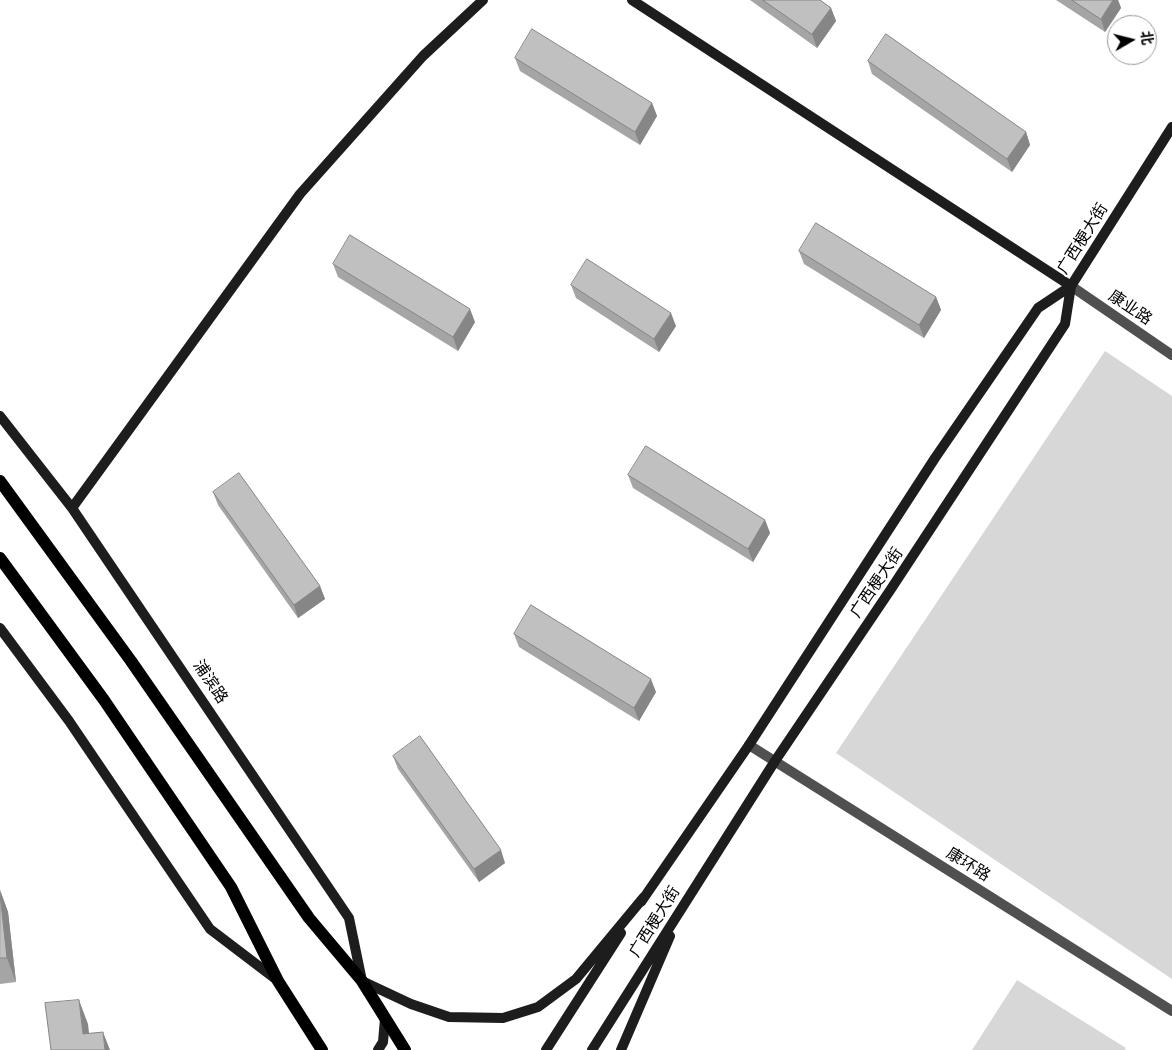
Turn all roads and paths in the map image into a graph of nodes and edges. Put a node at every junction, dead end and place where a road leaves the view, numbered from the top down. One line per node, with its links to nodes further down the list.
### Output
1 (482, 0): 8 (main road)
2 (632, 0): 4 (main road)
3 (1172, 127): 4 (main road, 广西梗大街)
4 (1071, 286): 5 (street, 康业路); 11 (main road); 12 (main road, 广西梗大街)
5 (1172, 355)
6 (0, 416): 8 (main road, 浦滨路)
7 (0, 481): 16 (main road, 浦滨路)
8 (72, 508): 16 (main road, 浦滨路)
9 (0, 558): 15 (main road)
10 (0, 628): 15 (main road)
11 (749, 745): 12 (street, 康环路); 13 (main road)
12 (775, 761): 14 (main road, 广西梗大街); 17 (street, 康环路)
13 (644, 897): 16 (main road); 22 (main road)
14 (682, 907): 23 (main road, 广西梗大街); 24 (main road)
15 (278, 981): 19 (main road)
16 (362, 981): 18 (main road, 浦滨路)
17 (1172, 1011)
18 (385, 1019): 20 (main road); 21 (main road, 浦滨路)
19 (319, 1047)
20 (378, 1050)
21 (405, 1050)
22 (546, 1050)
23 (592, 1050)
24 (621, 1050)

